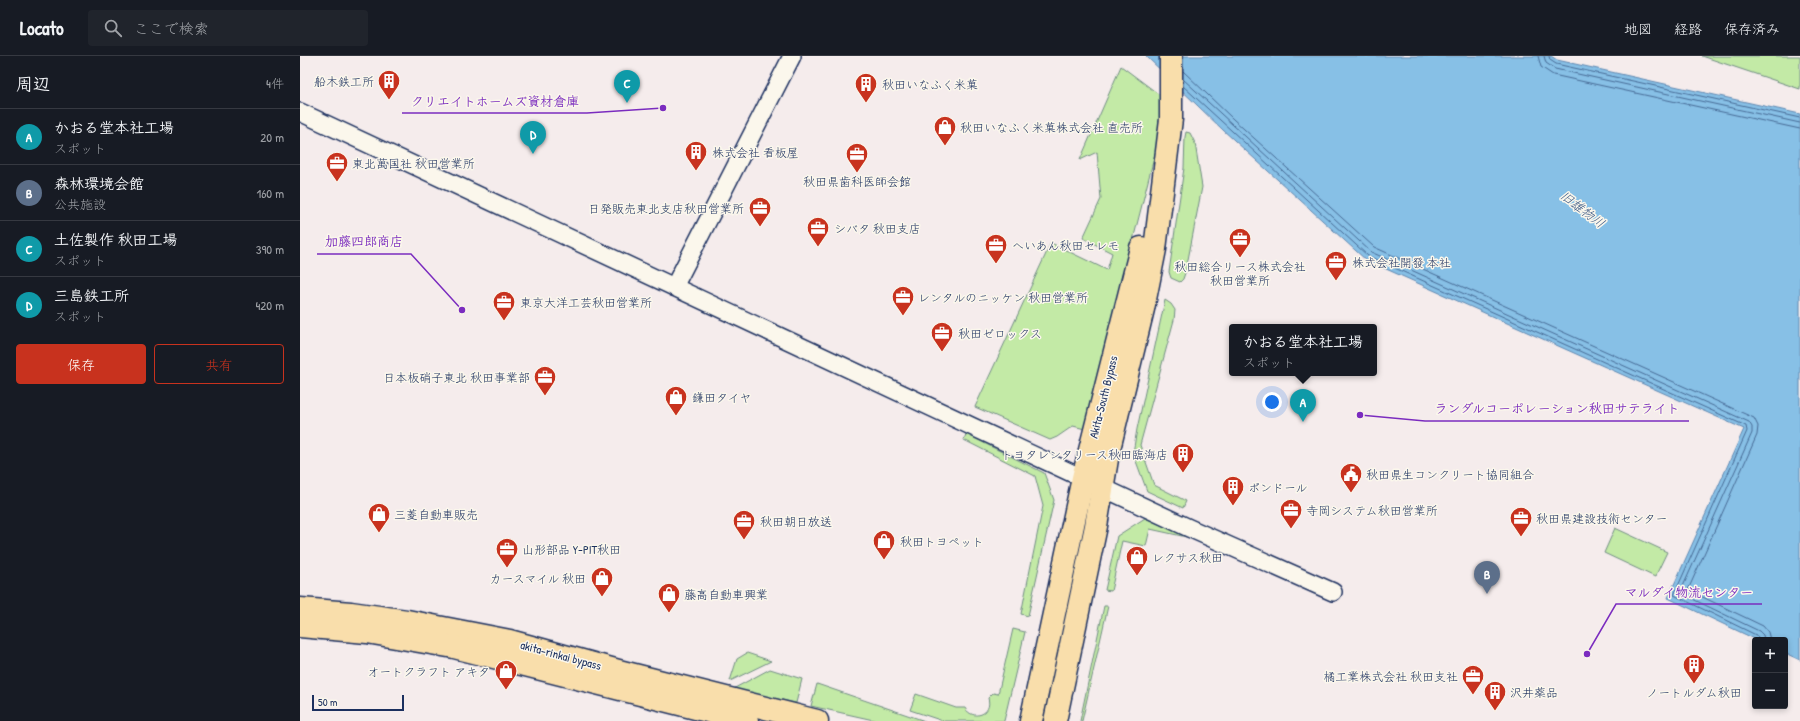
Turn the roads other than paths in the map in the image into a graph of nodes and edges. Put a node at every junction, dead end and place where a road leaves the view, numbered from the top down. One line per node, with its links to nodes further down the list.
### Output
1 (792, 56): 5 (street)
2 (1171, 56): 4 (highway, Akita-South Bypass)
3 (300, 112): 5 (street)
4 (1168, 146): 6 (highway, Akita-South Bypass); 7 (highway, Akita-South Bypass)
5 (674, 287): 6 (street)
6 (1083, 478): 7 (street); 13 (highway, Akita-South Bypass)
7 (1103, 487): 8 (street); 14 (highway, Akita-South Bypass)
8 (1333, 592)
9 (300, 609): 12 (highway, akita-rinkai bypass)
10 (300, 626): 11 (highway, akita-rinkai bypass)
11 (747, 721)
12 (817, 721)
13 (1031, 721)
14 (1055, 721)

